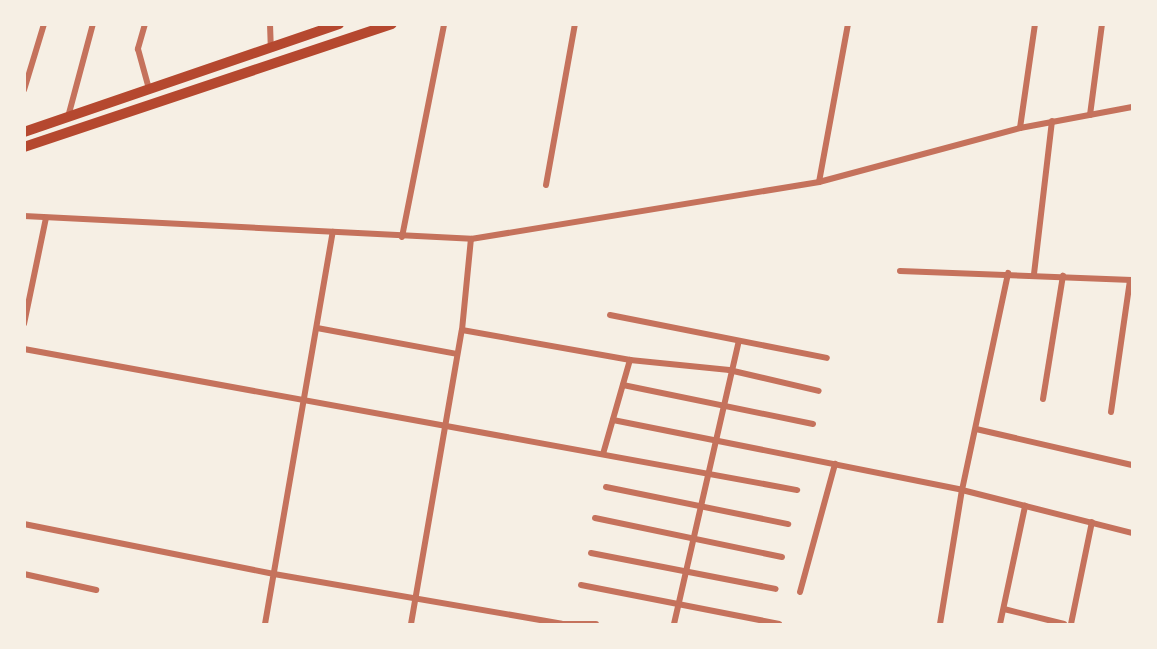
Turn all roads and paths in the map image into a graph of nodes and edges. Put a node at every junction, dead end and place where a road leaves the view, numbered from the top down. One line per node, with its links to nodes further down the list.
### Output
1 (44, 24): 14 (street)
2 (93, 24): 17 (street)
3 (145, 24): 13 (street)
4 (270, 24): 12 (street)
5 (339, 24): 12 (highway)
6 (391, 24): 21 (highway)
7 (444, 24): 27 (street)
8 (575, 24): 23 (street)
9 (848, 24): 22 (street)
10 (1035, 24): 19 (street)
11 (1102, 24): 16 (street)
12 (271, 47): 13 (highway)
13 (149, 89): 17 (highway)
14 (24, 90)
15 (1132, 107): 16 (street)
16 (1090, 116): 18 (street)
17 (68, 117): 20 (highway)
18 (1052, 121): 19 (street); 31 (street)
19 (1020, 128): 22 (street)
20 (24, 132)
21 (24, 147)
22 (819, 182): 28 (street)
23 (546, 184)
24 (24, 216): 25 (street)
25 (46, 218): 26 (street); 35 (street)
26 (333, 232): 27 (street); 36 (street)
27 (402, 237): 28 (street)
28 (471, 239): 37 (street)
29 (900, 271): 30 (street)
30 (1009, 273): 31 (street); 53 (street)
31 (1034, 274): 32 (street)
32 (1063, 276): 33 (street); 46 (street)
33 (1131, 280): 49 (street)
34 (610, 314): 38 (street)
35 (24, 324)
36 (317, 328): 40 (street); 47 (street)
37 (462, 330): 40 (street); 42 (street)
38 (738, 341): 41 (street); 43 (street)
39 (24, 349): 47 (street)
40 (457, 354): 52 (street)
41 (827, 358)
42 (630, 360): 43 (street); 44 (street)
43 (729, 370): 45 (street); 48 (street)
44 (623, 385): 48 (street); 50 (street)
45 (818, 391)
46 (1043, 399)
47 (302, 400): 52 (street); 74 (street)
48 (723, 405): 51 (street); 54 (street)
49 (1111, 412)
50 (613, 420): 54 (street); 55 (street)
51 (813, 424)
52 (443, 426): 55 (street); 79 (street)
53 (976, 429): 57 (street); 61 (street)
54 (714, 439): 56 (street); 58 (street)
55 (603, 454): 58 (street)
56 (835, 464): 61 (street); 78 (street)
57 (1132, 465)
58 (707, 472): 60 (street); 62 (street)
59 (606, 487): 62 (street)
60 (797, 490)
61 (962, 490): 63 (street); 87 (street)
62 (700, 506): 67 (street); 69 (street)
63 (1025, 506): 65 (street); 81 (street)
64 (595, 518): 69 (street)
65 (1092, 522): 68 (street); 90 (street)
66 (24, 524): 74 (street)
67 (789, 524)
68 (1132, 533)
69 (692, 538): 71 (street); 72 (street)
70 (591, 553): 72 (street)
71 (782, 557)
72 (685, 571): 76 (street); 80 (street)
73 (24, 574): 77 (street)
74 (274, 574): 79 (street); 82 (street)
75 (581, 585): 80 (street)
76 (775, 589)
77 (96, 590)
78 (800, 592)
79 (415, 597): 83 (street); 84 (street)
80 (678, 603): 85 (street); 86 (street)
81 (1004, 609): 88 (street); 89 (street)
82 (265, 625)
83 (411, 625)
84 (596, 625)
85 (674, 625)
86 (779, 625)
87 (940, 625)
88 (1000, 625)
89 (1064, 625)
90 (1071, 625)

